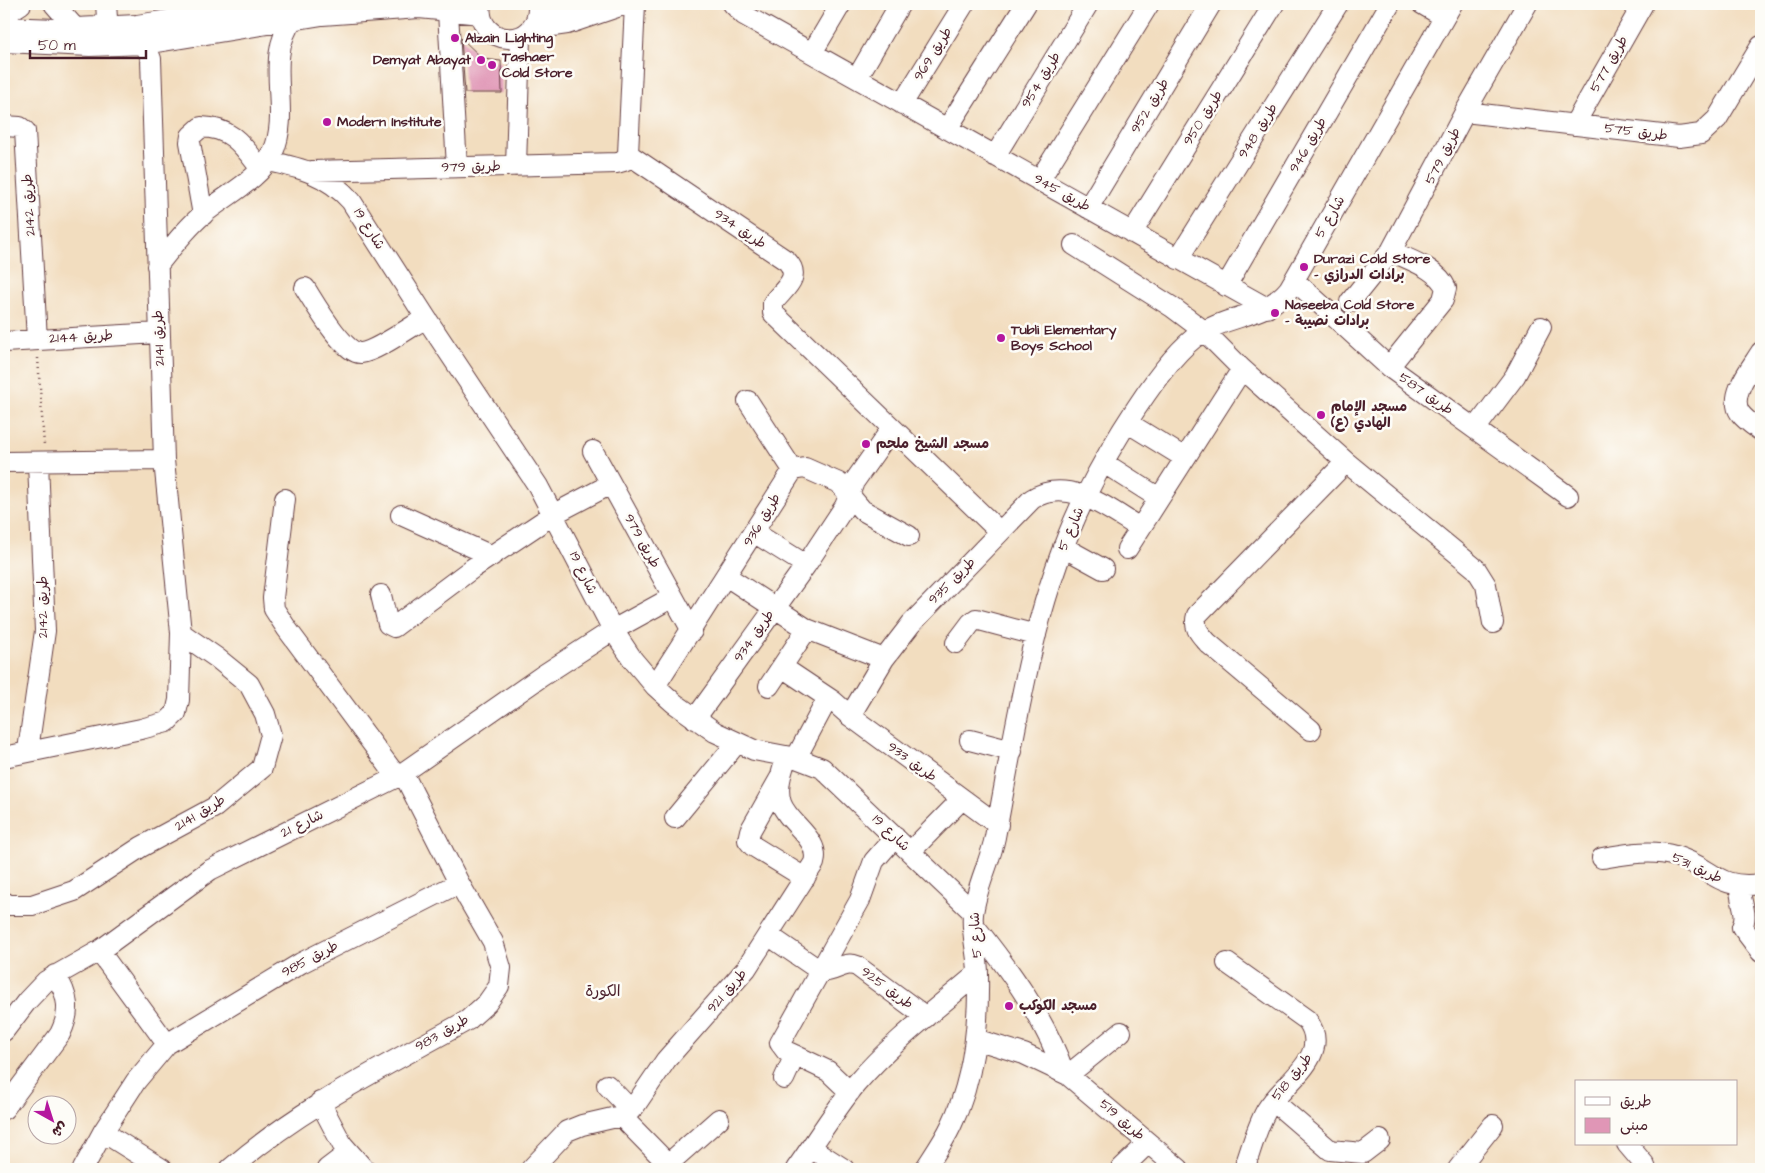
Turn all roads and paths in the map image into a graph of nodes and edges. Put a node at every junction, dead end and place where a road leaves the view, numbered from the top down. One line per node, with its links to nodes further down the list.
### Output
1 (21, 4): 27 (street)
2 (54, 4): 31 (street)
3 (106, 4): 30 (street)
4 (272, 4): 30 (street)
5 (538, 4): 24 (street); 32 (street)
6 (626, 4): 24 (street)
7 (635, 4): 44 (street)
8 (733, 4): 37 (street, طريق 945)
9 (840, 4): 37 (street)
10 (900, 4): 38 (street)
11 (964, 4): 39 (street, طريق 969)
12 (1026, 4): 43 (street)
13 (1088, 4): 45 (street, طريق 954)
14 (1149, 4): 50 (street)
15 (1211, 4): 51 (street, طريق 952)
16 (1274, 4): 53 (street, طريق 950)
17 (1338, 4): 56 (street, طريق 948)
18 (1390, 4): 59 (street, طريق 946)
19 (1422, 4): 23 (street)
20 (1527, 4): 40 (street, طريق 579)
21 (1643, 4): 41 (street, طريق 577)
22 (481, 9): 26 (street); 32 (street)
23 (1448, 10): 58 (street, شارع 5)
24 (601, 11): 32 (street)
25 (293, 12): 26 (street); 28 (street); 36 (street)
26 (448, 12): 48 (street)
27 (4, 15)
28 (264, 24): 34 (street); 36 (street)
29 (4, 27): 31 (street)
30 (99, 27): 31 (street)
31 (75, 28)
32 (526, 33): 47 (street)
33 (4, 42): 34 (street)
34 (145, 44): 57 (street, طريق 2141)
35 (1761, 46): 41 (street, طريق 575)
36 (278, 52): 46 (street)
37 (812, 53): 38 (street, طريق 945)
38 (857, 78): 39 (street, طريق 945)
39 (902, 104): 43 (street, طريق 945)
40 (1465, 112): 41 (street, طريق 575); 55 (street, طريق 579)
41 (1574, 125)
42 (4, 126): 67 (street, طريق 2142)
43 (947, 129): 45 (street, طريق 945)
44 (628, 154): 47 (street, طريق 979); 74 (street, طريق 934)
45 (995, 156): 50 (street, طريق 945)
46 (264, 165): 49 (street, شارع 19); 52 (street); 52 (street)
47 (516, 166): 48 (street, طريق 979)
48 (457, 167): 49 (street, طريق 979)
49 (311, 171): 63 (street, شارع 19)
50 (1039, 180): 51 (street, طريق 945)
51 (1088, 208): 53 (street, طريق 945)
52 (203, 215): 57 (street)
53 (1132, 233): 56 (street, طريق 945)
54 (1074, 245): 65 (street)
55 (1391, 251): 61 (street, طريق 579); 70 (street)
56 (1178, 259): 59 (street, طريق 945)
57 (156, 266): 66 (street, طريق 2141)
58 (1294, 280): 62 (street, شارع 5); 70 (street, طريق 587)
59 (1226, 286): 62 (street, طريق 945)
60 (305, 288): 63 (street)
61 (1350, 302)
62 (1267, 308): 65 (street, شارع 5)
63 (426, 318): 91 (street, شارع 19)
64 (1540, 326): 75 (street)
65 (1204, 331): 71 (street); 73 (street, شارع 5)
66 (158, 333): 67 (street, طريق 2144); 79 (street, طريق 2141)
67 (37, 339): 68 (street, طريق 2144); 81 (path)
68 (4, 342)
69 (1761, 352): 76 (street)
70 (1389, 368): 75 (street, طريق 587)
71 (1242, 369): 78 (street); 82 (street)
72 (748, 401): 84 (street)
73 (1128, 423): 78 (street); 83 (street, شارع 5)
74 (892, 428): 86 (street, طريق 934); 94 (street, طريق 934)
75 (1476, 428): 88 (street, طريق 587)
76 (1761, 431)
77 (593, 451): 85 (street, طريق 979)
78 (1185, 458): 89 (street)
79 (164, 460): 81 (street); 110 (street, طريق 2141)
80 (4, 462): 81 (street)
81 (42, 462): 123 (street, طريق 2142)
82 (1346, 462): 106 (street); 120 (street)
83 (1104, 463): 87 (street, شارع 5); 89 (street)
84 (793, 470): 86 (street); 95 (street, طريق 936)
85 (611, 484): 91 (street); 104 (street, طريق 979)
86 (849, 493): 96 (street); 100 (street, طريق 934)
87 (1086, 496): 93 (street); 94 (street, طريق 935); 97 (street, شارع 5)
88 (1568, 496)
89 (1159, 498): 93 (street)
90 (285, 499): 127 (street, طريق 983)
91 (554, 514): 99 (street); 108 (street, شارع 19)
92 (401, 515): 99 (street)
93 (1140, 528): 98 (street)
94 (1000, 532): 113 (street, طريق 935)
95 (754, 533): 100 (street); 102 (street, طريق 936)
96 (909, 536)
97 (1063, 547): 101 (street); 111 (street, شارع 5)
98 (1127, 549)
99 (492, 556): 103 (street)
100 (806, 565): 105 (street, طريق 934)
101 (1103, 570)
102 (726, 576): 105 (street); 109 (street, طريق 936)
103 (381, 595)
104 (673, 597): 108 (street, شارع 21); 109 (street, طريق 979)
105 (774, 608): 107 (street); 119 (street, طريق 934)
106 (1493, 623)
107 (807, 629): 113 (street); 114 (street)
108 (612, 630): 115 (street, شارع 19); 127 (street, شارع 21)
109 (692, 631): 115 (street, طريق 936)
110 (181, 633): 123 (street, طريق 2141); 139 (street, طريق 2141)
111 (1036, 635): 112 (street); 124 (street, شارع 5)
112 (956, 643)
113 (884, 659): 118 (street, طريق 935)
114 (782, 667): 116 (street); 117 (street, طريق 933)
115 (655, 686): 119 (street, شارع 19)
116 (769, 686)
117 (828, 698): 118 (street, طريق 933); 126 (street)
118 (850, 716): 129 (street, طريق 933)
119 (695, 719): 122 (street, شارع 19)
120 (1311, 730)
121 (970, 740): 124 (street)
122 (736, 744): 126 (street, شارع 19); 130 (street)
123 (28, 750): 125 (street, طريق 2141)
124 (1012, 751): 131 (street, شارع 5)
125 (4, 757)
126 (791, 757): 128 (street, طريق 921); 132 (street, شارع 19)
127 (400, 775): 136 (street, طريق 983); 142 (street, شارع 21)
128 (780, 778): 135 (street, طريق 921); 135 (street)
129 (962, 799): 131 (street, طريق 933); 133 (street)
130 (675, 818)
131 (998, 825): 140 (street, شارع 5)
132 (895, 837): 133 (street, شارع 19); 145 (street)
133 (910, 852): 140 (street, شارع 19)
134 (1602, 858): 138 (street, طريق 531)
135 (804, 878): 141 (street, طريق 921)
136 (459, 883): 152 (street, طريق 985); 159 (street, طريق 983)
137 (1761, 884): 138 (street, طريق 531)
138 (1740, 886): 143 (street)
139 (4, 902)
140 (973, 918): 146 (street, شارع 5); 154 (street, طريق 519)
141 (768, 935): 145 (street); 161 (street, طريق 921)
142 (99, 951): 147 (street, شارع 21); 152 (street)
143 (1761, 952)
144 (1227, 963): 158 (street, طريق 518)
145 (819, 970): 148 (street, طريق 925); 153 (street)
146 (978, 973): 148 (street); 151 (street, شارع 5)
147 (55, 975): 149 (street, شارع 21); 160 (street)
148 (926, 1017): 157 (street)
149 (4, 1031)
150 (1121, 1032): 154 (street)
151 (975, 1039): 154 (street, طريق 519); 179 (street, شارع 5)
152 (167, 1044): 164 (street, طريق 985)
153 (795, 1055): 155 (street); 157 (street)
154 (1066, 1074): 166 (street, طريق 519)
155 (784, 1079)
156 (607, 1085): 161 (street)
157 (850, 1092): 168 (street)
158 (1273, 1101): 165 (street); 182 (street, طريق 518)
159 (320, 1102): 169 (street); 174 (street, طريق 983)
160 (4, 1109)
161 (626, 1113): 170 (street); 171 (street)
162 (719, 1119): 171 (street)
163 (1492, 1125): 183 (street)
164 (103, 1132): 172 (street, طريق 985); 173 (street)
165 (1380, 1140)
166 (1148, 1143): 180 (street); 181 (street, طريق 519)
167 (1629, 1146): 184 (street)
168 (811, 1148): 177 (street); 178 (street)
169 (348, 1153): 175 (street); 176 (street)
170 (541, 1166)
171 (671, 1166)
172 (83, 1169)
173 (162, 1169)
174 (230, 1169)
175 (328, 1169)
176 (364, 1169)
177 (796, 1169)
178 (844, 1169)
179 (925, 1169)
180 (1122, 1169)
181 (1179, 1169)
182 (1244, 1169)
183 (1458, 1169)
184 (1646, 1169)

